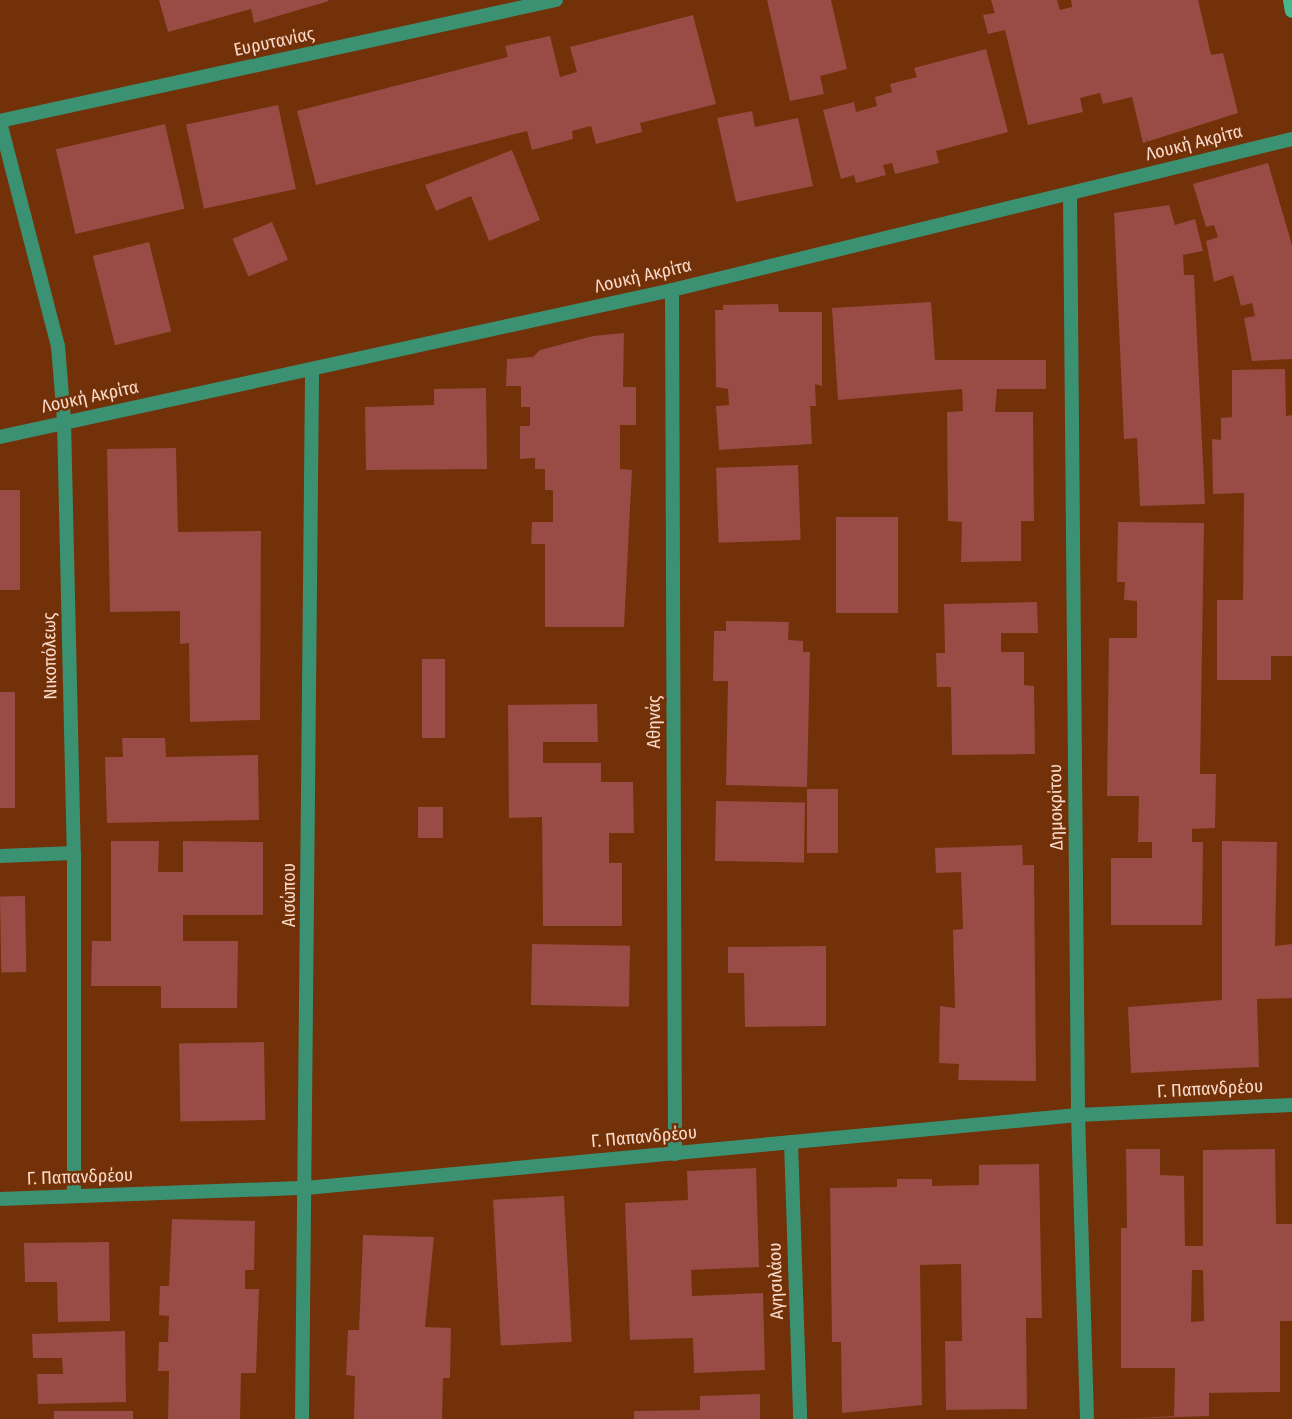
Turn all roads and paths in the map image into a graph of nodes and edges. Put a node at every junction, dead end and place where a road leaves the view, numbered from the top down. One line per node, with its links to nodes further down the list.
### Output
1 (556, 0): 4 (street, Ευρυτανίας)
2 (1290, 0): 3 (main road)
3 (1292, 11)
4 (0, 121): 9 (street, Νικοπόλεως)
5 (1292, 139): 6 (street, Λουκή Ακρίτα)
6 (1070, 194): 7 (street, Λουκή Ακρίτα); 14 (street, Δημοκρίτου)
7 (672, 290): 8 (street, Λουκή Ακρίτα); 16 (street, Αθηνάς)
8 (312, 372): 9 (street, Λουκή Ακρίτα); 17 (street, Αισώπου)
9 (64, 421): 10 (street, Λουκή Ακρίτα); 11 (street, Νικοπόλεως)
10 (0, 437)
11 (74, 853): 12 (street); 18 (street, Νικοπόλεως)
12 (0, 856)
13 (1292, 1105): 14 (street, Γ. Παπανδρέου)
14 (1078, 1115): 15 (street, Γ. Παπανδρέου); 22 (street, Δημοκρίτου)
15 (791, 1142): 16 (street, Γ. Παπανδρέου); 21 (street, Αγησιλάου)
16 (675, 1153): 17 (street, Γ. Παπανδρέου)
17 (306, 1188): 18 (street, Γ. Παπανδρέου); 20 (street, Αισώπου)
18 (74, 1196): 19 (street, Γ. Παπανδρέου)
19 (0, 1199)
20 (302, 1419)
21 (800, 1419)
22 (1087, 1419)

